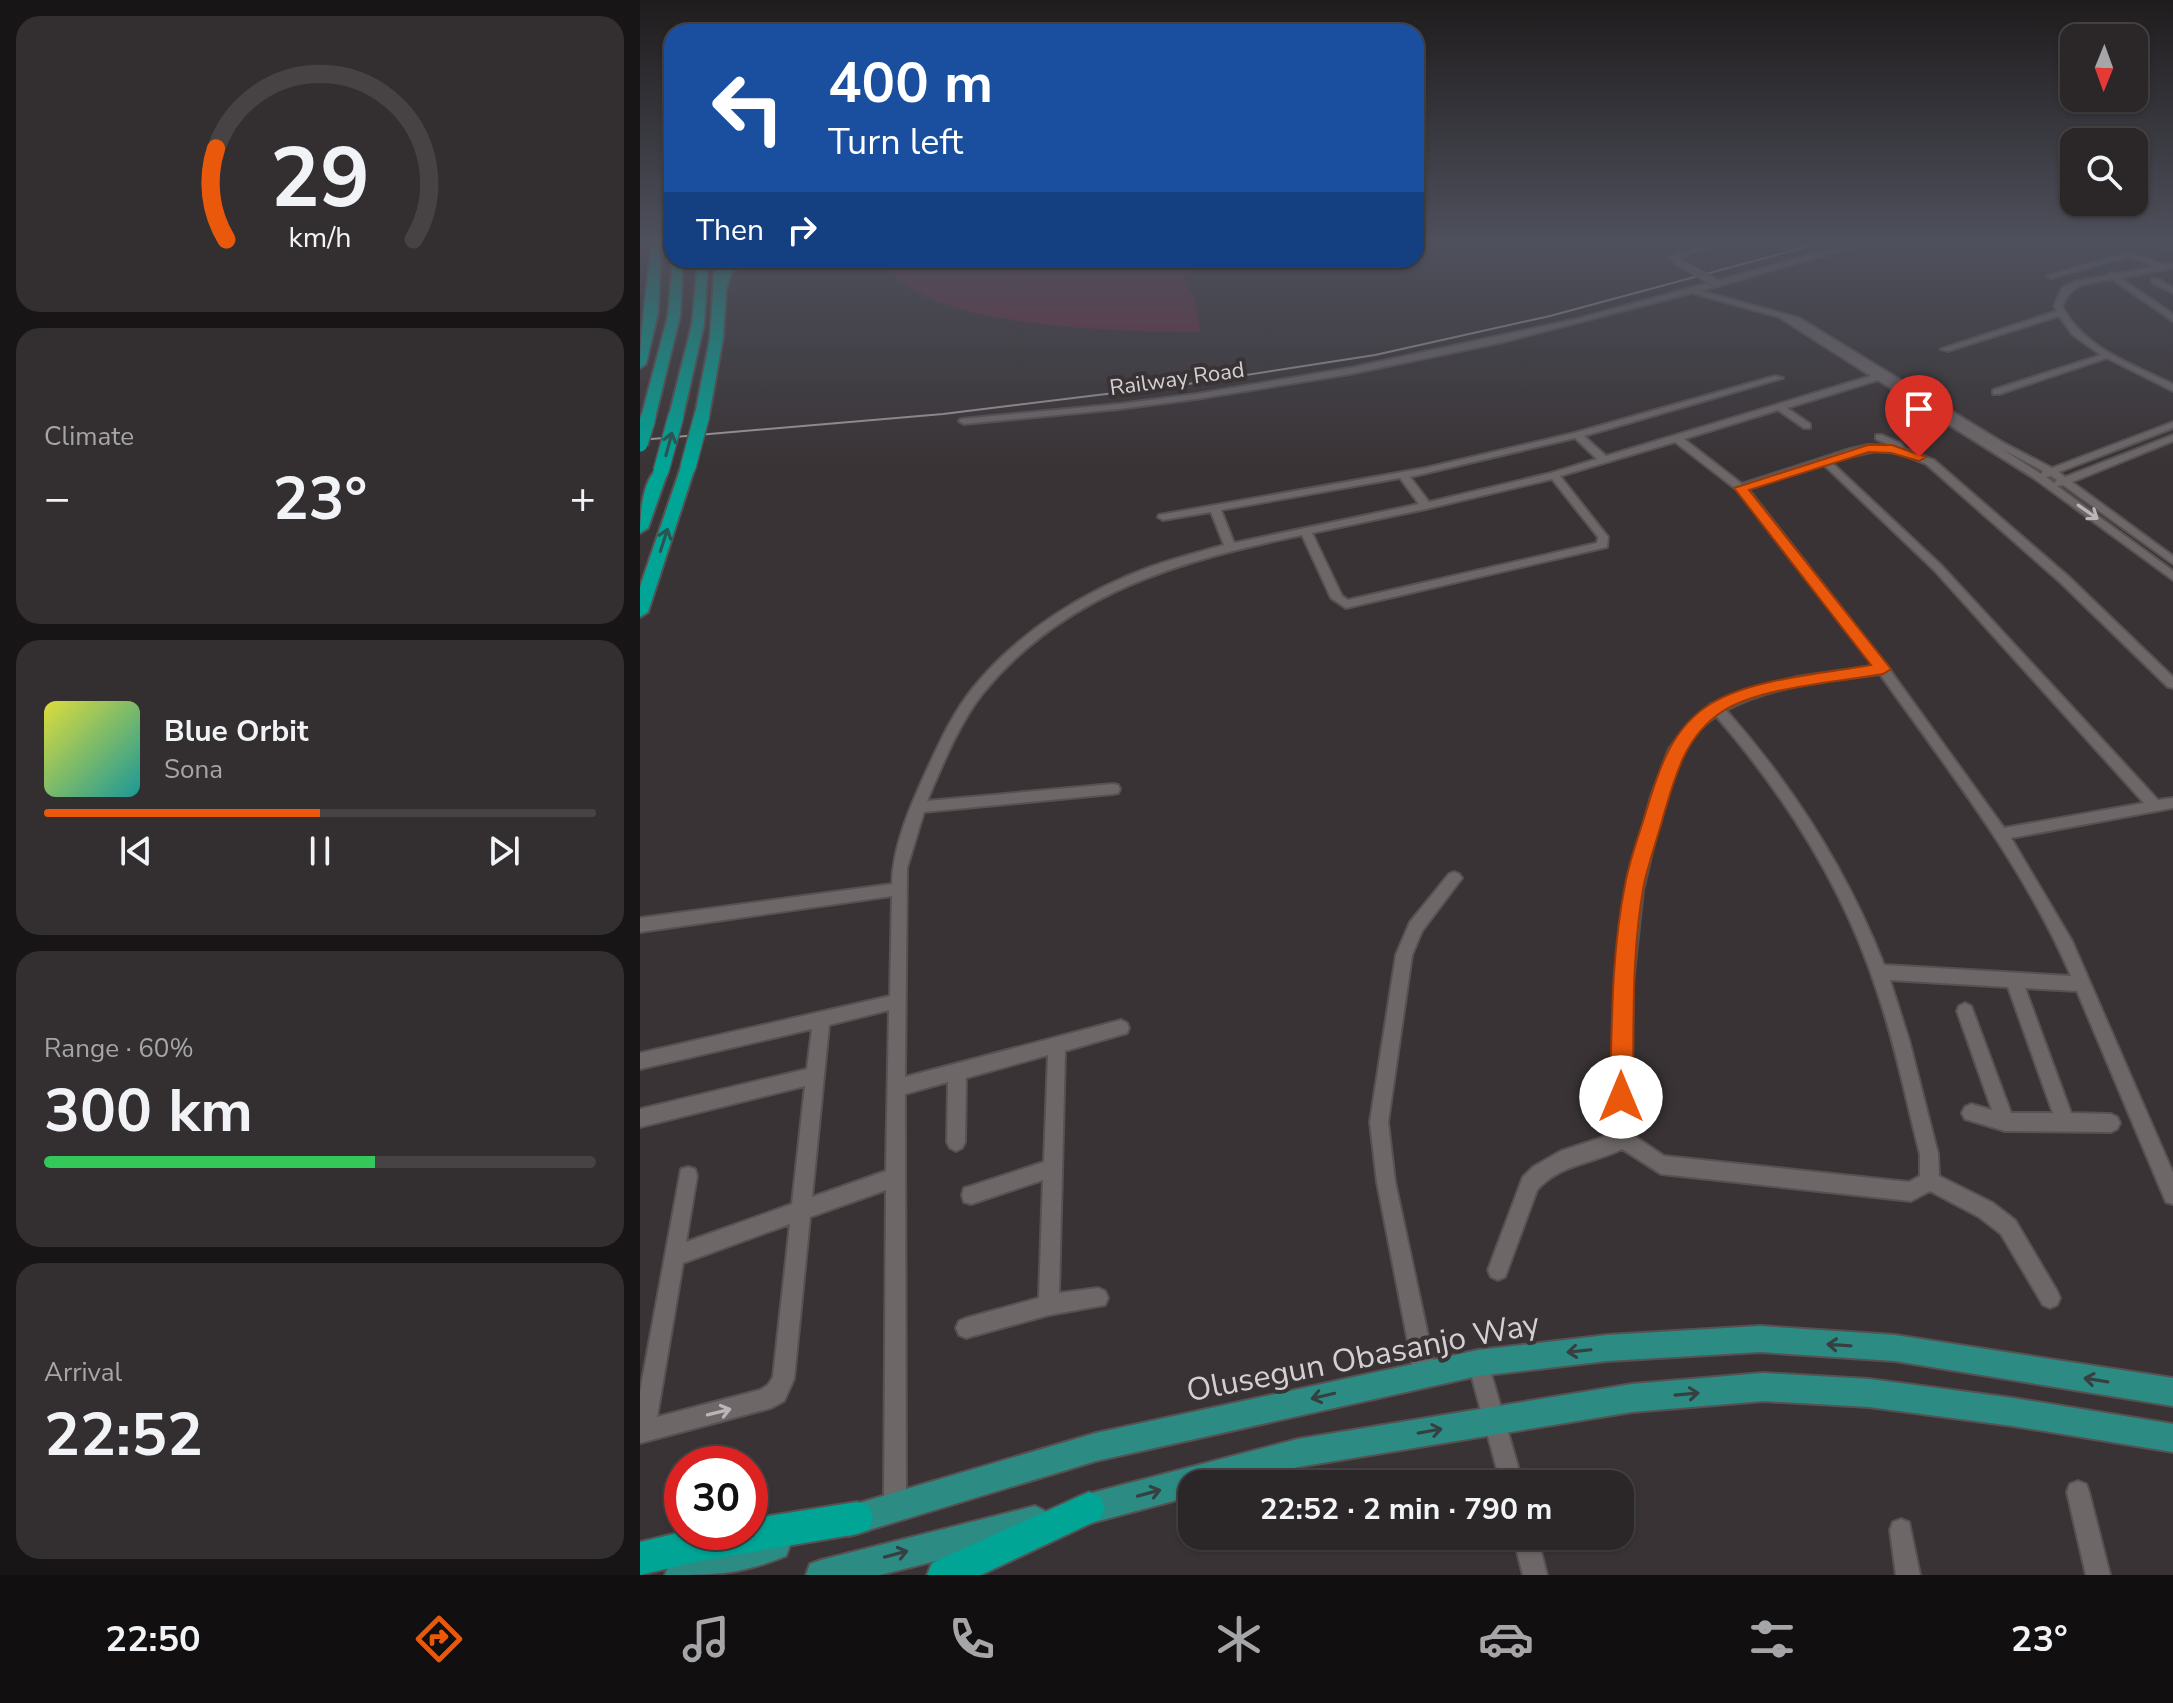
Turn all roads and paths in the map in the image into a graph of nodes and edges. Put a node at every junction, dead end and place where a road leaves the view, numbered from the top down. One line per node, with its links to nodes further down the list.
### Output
1 (651, 318): 15 (highway)
2 (654, 318): 12 (highway)
3 (674, 318): 12 (highway)
4 (697, 318): 13 (highway)
5 (719, 318): 10 (highway)
6 (1582, 318): 21 (street, Railway Road)
7 (1784, 318): 16 (street)
8 (2046, 318): 11 (street)
9 (2064, 318): 14 (street)
10 (719, 321): 13 (highway); 47 (highway, one-way to 10, bridge)
11 (1945, 349)
12 (666, 352): 28 (highway, bridge)
13 (693, 355): 42 (highway, one-way to 13, bridge)
14 (2109, 355): 18 (street); 19 (street)
15 (640, 364)
16 (1881, 376): 20 (street); 32 (street); 35 (street)
17 (1778, 378): 24 (street)
18 (2173, 388)
19 (1996, 392)
20 (1778, 406): 23 (street); 25 (street)
21 (964, 421)
22 (2173, 425): 32 (street)
23 (1807, 426)
24 (1577, 435): 30 (street); 33 (street)
25 (1675, 437): 30 (street); 38 (street)
26 (1879, 437): 29 (street)
27 (2173, 438): 36 (street)
28 (640, 444)
29 (1901, 452): 31 (street); 49 (street)
30 (1603, 459): 34 (street)
31 (1825, 461): 38 (street); 53 (street)
32 (2052, 472): 35 (street); 36 (street)
33 (1403, 475): 39 (street); 40 (street)
34 (1554, 475): 39 (street); 43 (street)
35 (2039, 477): 37 (street)
36 (2064, 481): 37 (street); 45 (street)
37 (2051, 486): 46 (street, one-way to 46)
38 (1741, 488): 48 (street)
39 (1426, 506): 43 (street)
40 (1215, 508): 41 (street); 44 (street)
41 (1163, 517)
42 (640, 528)
43 (1306, 531): 44 (street)
44 (1230, 547): 54 (street)
45 (2173, 561)
46 (2173, 576)
47 (640, 612)
48 (1883, 669): 50 (street); 55 (street)
49 (2173, 684)
50 (1716, 707): 59 (street); 76 (street)
51 (1113, 789): 54 (street)
52 (2173, 803): 53 (street)
53 (2155, 806): 55 (street)
54 (917, 807): 57 (street)
55 (2001, 834): 61 (street)
56 (1454, 878): 92 (street)
57 (900, 889): 58 (street); 62 (street)
58 (640, 925)
59 (1879, 972): 60 (street); 81 (street)
60 (2014, 980): 61 (street); 74 (street)
61 (2084, 984): 83 (street)
62 (898, 1001): 64 (street); 70 (street)
63 (1965, 1011): 73 (street)
64 (821, 1021): 67 (street); 69 (street)
65 (1121, 1028): 66 (street)
66 (1057, 1046): 68 (street); 78 (street)
67 (640, 1061)
68 (957, 1073): 70 (street); 77 (street)
69 (816, 1075): 72 (street); 84 (street)
70 (896, 1088): 80 (street)
71 (1971, 1113): 73 (street)
72 (640, 1118)
73 (2005, 1122): 74 (street)
74 (2065, 1122): 75 (street)
75 (2111, 1123)
76 (1623, 1139): 81 (street); 86 (street)
77 (956, 1142)
78 (1053, 1168): 82 (street); 89 (street)
79 (688, 1176): 85 (street)
80 (895, 1177): 84 (street); 99 (street)
81 (1930, 1181): 88 (street)
82 (971, 1195)
83 (2173, 1195)
84 (802, 1211): 85 (street); 95 (street, one-way to 84)
85 (674, 1256): 95 (street)
86 (1498, 1270)
87 (1098, 1298): 89 (street)
88 (2050, 1298)
89 (1049, 1305): 90 (street)
90 (966, 1328)
91 (1478, 1363): 92 (main road, Olusegun Obasanjo Way); 93 (main road, Olusegun Obasanjo Way, one-way to 91); 94 (street)
92 (1425, 1373): 99 (main road, Olusegun Obasanjo Way, one-way to 99)
93 (2173, 1392)
94 (1494, 1420): 96 (main road, one-way to 96); 97 (street); 100 (main road, one-way to 94)
95 (642, 1432)
96 (2173, 1438)
97 (1508, 1470)
98 (2078, 1492): 110 (street)
99 (895, 1506): 101 (main road, Olusegun Obasanjo Way)
100 (1089, 1508): 106 (main road, one-way to 100); 107 (highway)
101 (857, 1518): 104 (highway); 105 (main road, Olusegun Obasanjo Way)
102 (1901, 1530): 109 (street)
103 (1529, 1550): 108 (street)
104 (640, 1559)
105 (680, 1575)
106 (821, 1575)
107 (944, 1575)
108 (1535, 1575)
109 (1908, 1575)
110 (2098, 1575)

